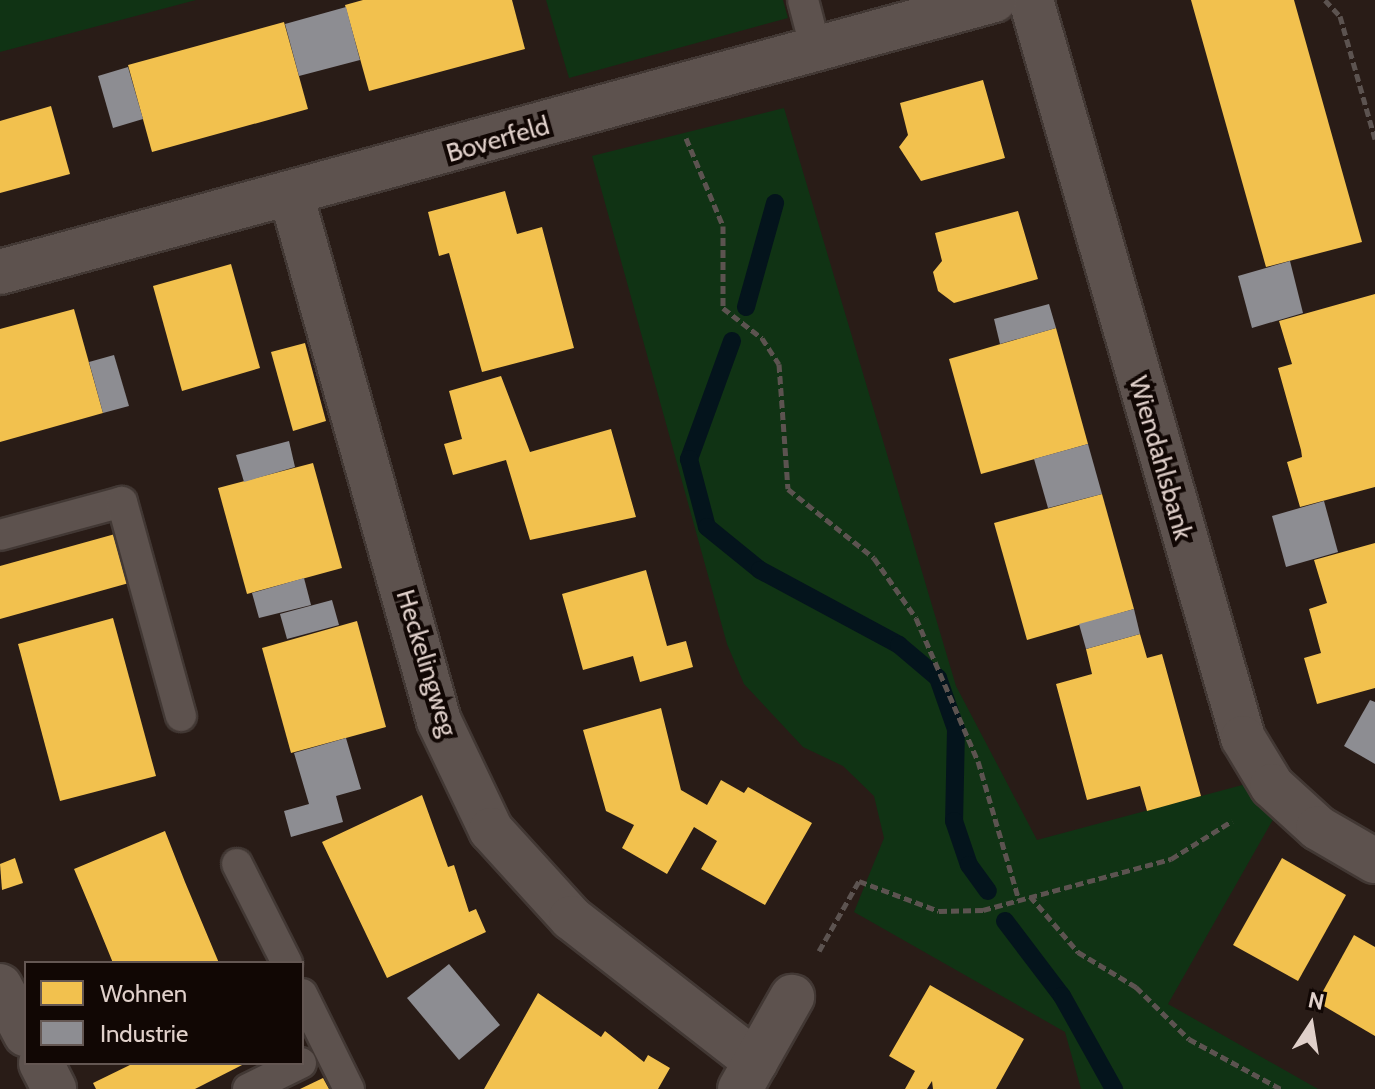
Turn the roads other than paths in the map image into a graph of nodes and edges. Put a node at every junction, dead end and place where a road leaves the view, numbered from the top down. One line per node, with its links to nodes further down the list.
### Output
1 (803, 0): 4 (lane)
2 (994, 0): 4 (street, Boverfeld)
3 (1031, 0): 9 (street, Wiendahlsbank)
4 (816, 50): 5 (street, Boverfeld)
5 (292, 198): 6 (street, Boverfeld); 20 (street, Heckelingweg)
6 (0, 272)
7 (0, 535): 8 (lane)
8 (181, 716)
9 (1375, 861)
10 (237, 864): 11 (lane)
11 (286, 961)
12 (0, 986): 15 (street)
13 (792, 997): 20 (street, Heckelingweg)
14 (304, 998): 16 (lane)
15 (24, 1031)
16 (329, 1049): 17 (lane); 23 (lane)
17 (304, 1062)
18 (42, 1065): 21 (street)
19 (298, 1065): 22 (lane)
20 (748, 1075)
21 (54, 1089)
22 (248, 1089)
23 (349, 1089)

